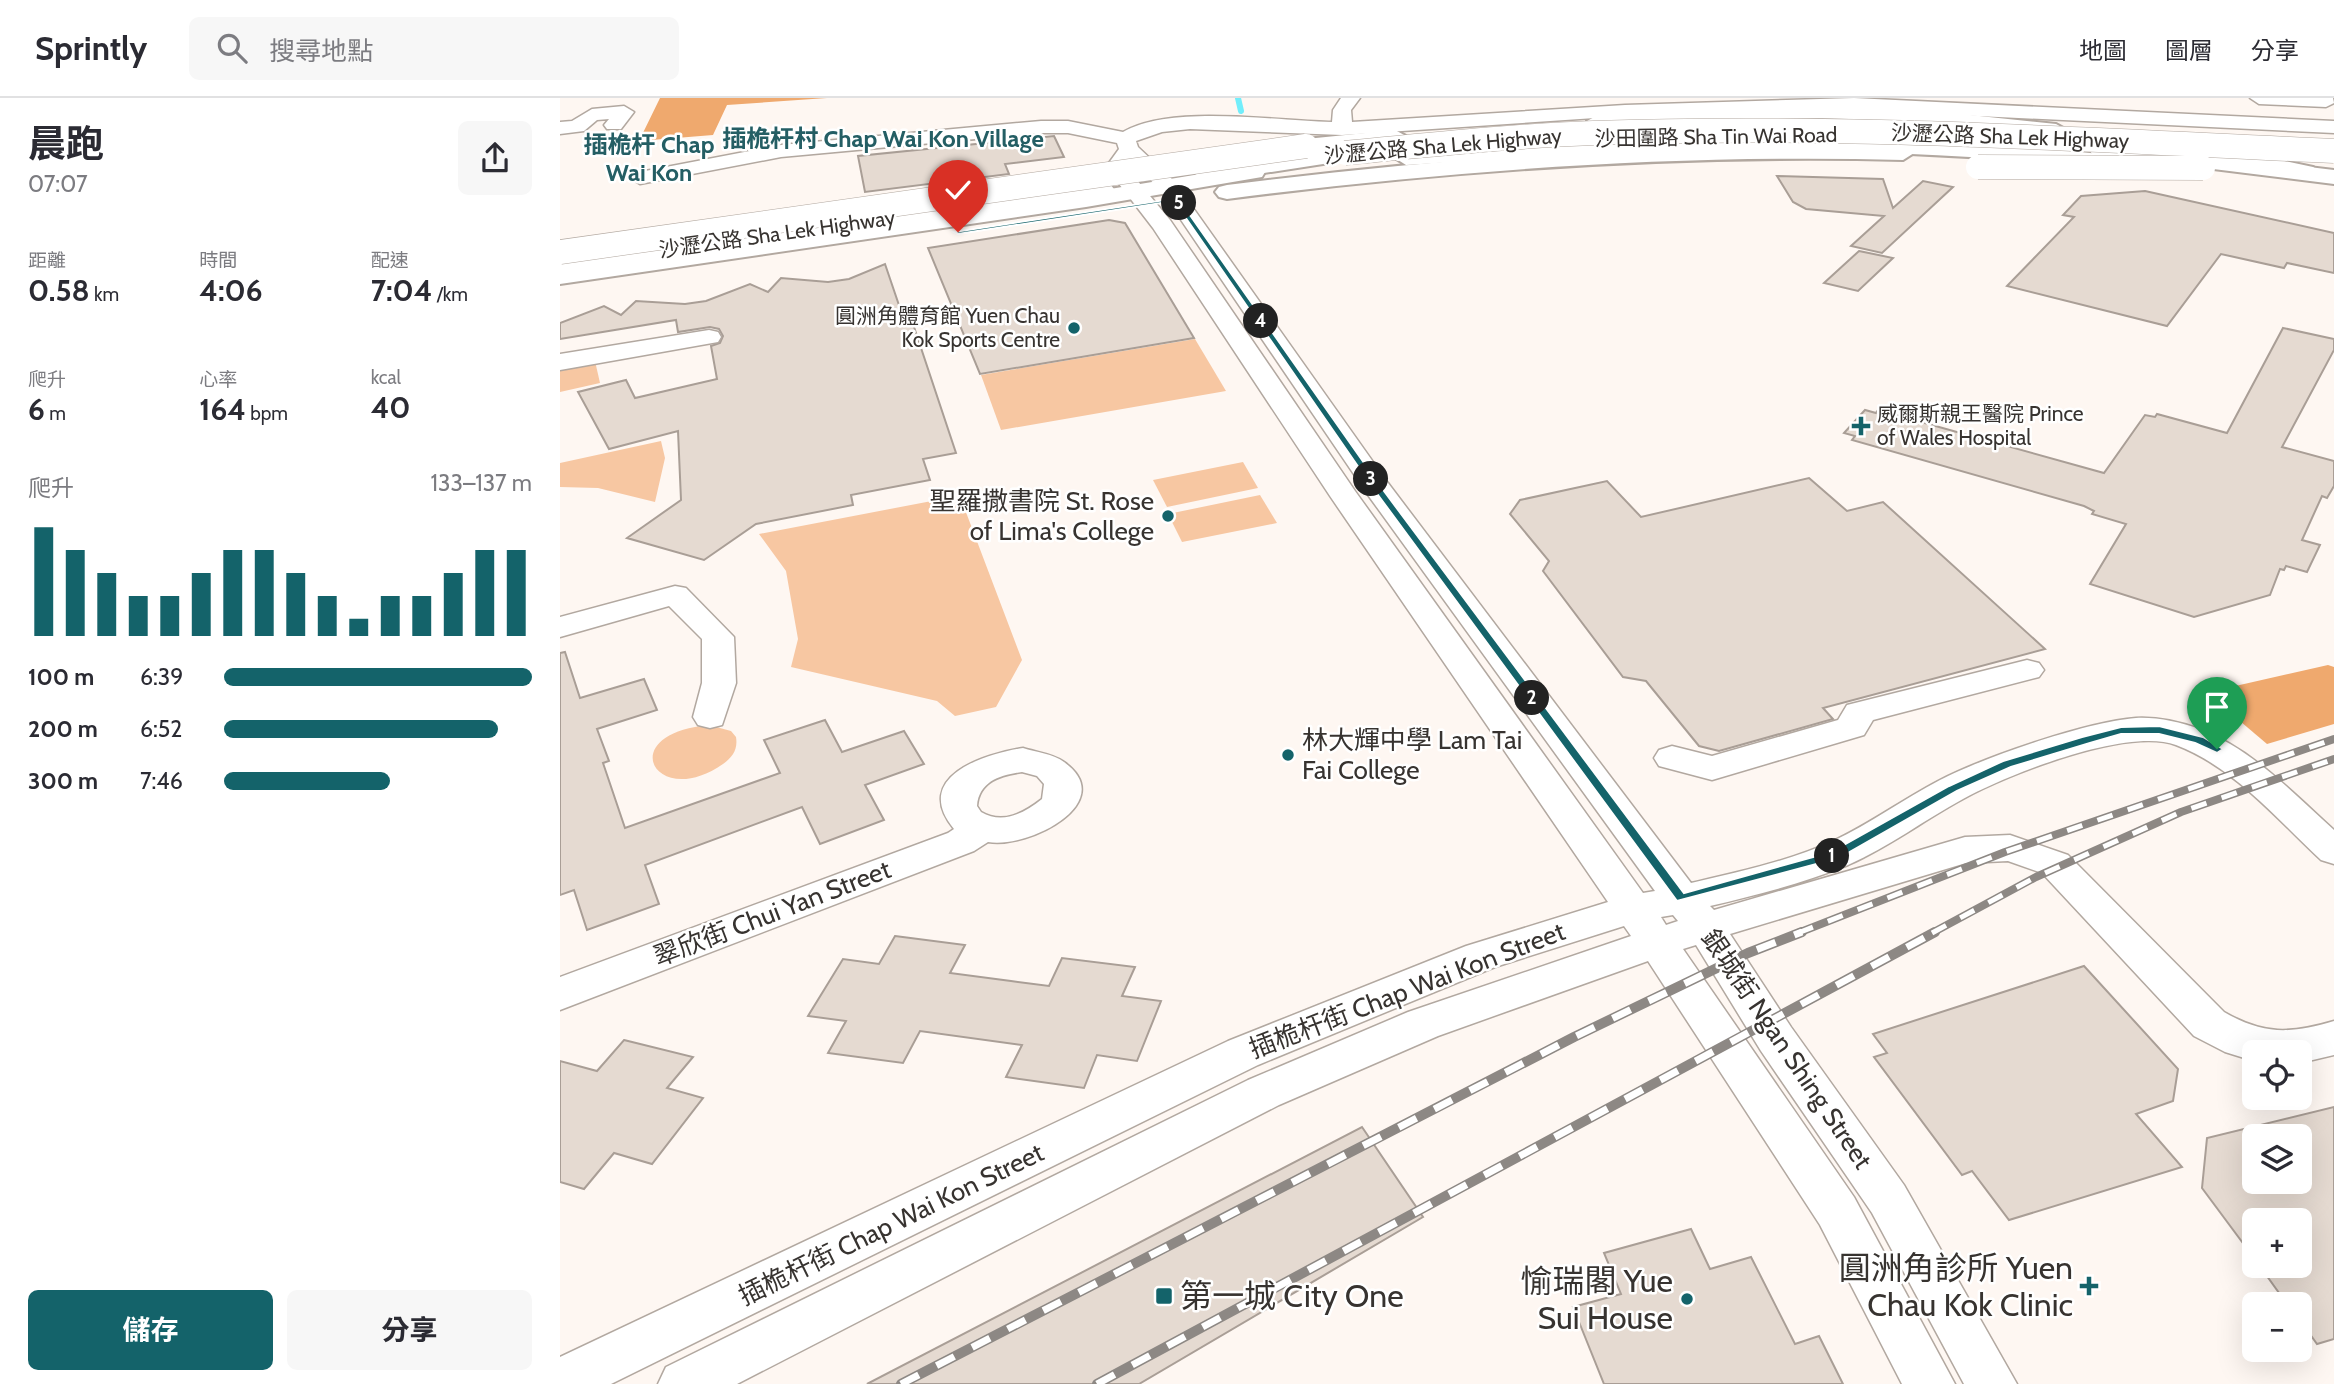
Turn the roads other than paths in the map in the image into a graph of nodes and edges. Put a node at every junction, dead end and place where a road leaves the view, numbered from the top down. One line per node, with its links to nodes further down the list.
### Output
1 (1351, 98): 10 (street)
2 (2068, 98): 5 (street)
3 (2259, 98): 4 (street)
4 (2326, 101)
5 (2187, 109): 8 (street); 10 (street)
6 (1598, 121): 11 (main road, 沙瀝公路 Sha Lek Highway); 18 (main road); 23 (main road, 沙瀝公路 Sha Lek Highway, bridge)
7 (614, 125): 9 (street)
8 (2334, 127)
9 (560, 128)
10 (1342, 129): 12 (street)
11 (2334, 141)
12 (1127, 144): 19 (street); 20 (street, 銀城街 Ngan Shing Street); 22 (street, 銀城街 Ngan Shing Street)
13 (2334, 151): 17 (main road, 沙瀝公路 Sha Lek Highway, bridge)
14 (1662, 154): 15 (main road, bridge); 16 (main road, 沙田圍路 Sha Tin Wai Road); 20 (main road, 沙田圍路 Sha Tin Wai Road)
15 (2334, 163)
16 (2165, 170): 17 (main road); 21 (main road, 沙田圍路 Sha Tin Wai Road)
17 (1206, 175): 24 (main road, 沙瀝公路 Sha Lek Highway)
18 (2323, 175): 20 (main road, 沙田圍路 Sha Tin Wai Road)
19 (640, 178)
20 (1171, 192): 22 (main road, 沙田圍路 Sha Tin Wai Road); 35 (street, 銀城街 Ngan Shing Street)
21 (2334, 193)
22 (1142, 199): 25 (main road, 沙田圍路 Sha Tin Wai Road); 26 (main road, 沙田圍路 Sha Tin Wai Road); 36 (street, 銀城街 Ngan Shing Street)
23 (560, 252)
24 (560, 265)
25 (560, 276)
26 (560, 292)
27 (709, 337): 28 (street)
28 (560, 362)
29 (560, 627): 31 (street)
30 (2028, 670): 32 (street)
31 (710, 717)
32 (1672, 758)
33 (982, 828): 37 (street, 翠欣街 Chui Yan Street)
34 (2334, 851): 35 (street, 插桅杆街 Chap Wai Kon Street)
35 (1693, 913): 36 (street, 插桅杆街 Chap Wai Kon Street); 38 (street, 插桅杆街 Chap Wai Kon Street); 42 (street, 銀城街 Ngan Shing Street)
36 (1645, 925): 39 (street, 插桅杆街 Chap Wai Kon Street); 40 (street, 插桅杆街 Chap Wai Kon Street); 41 (street, 銀城街 Ngan Shing Street)
37 (560, 994)
38 (2334, 1038)
39 (560, 1383)
40 (684, 1384)
41 (1929, 1384)
42 (1991, 1384)

